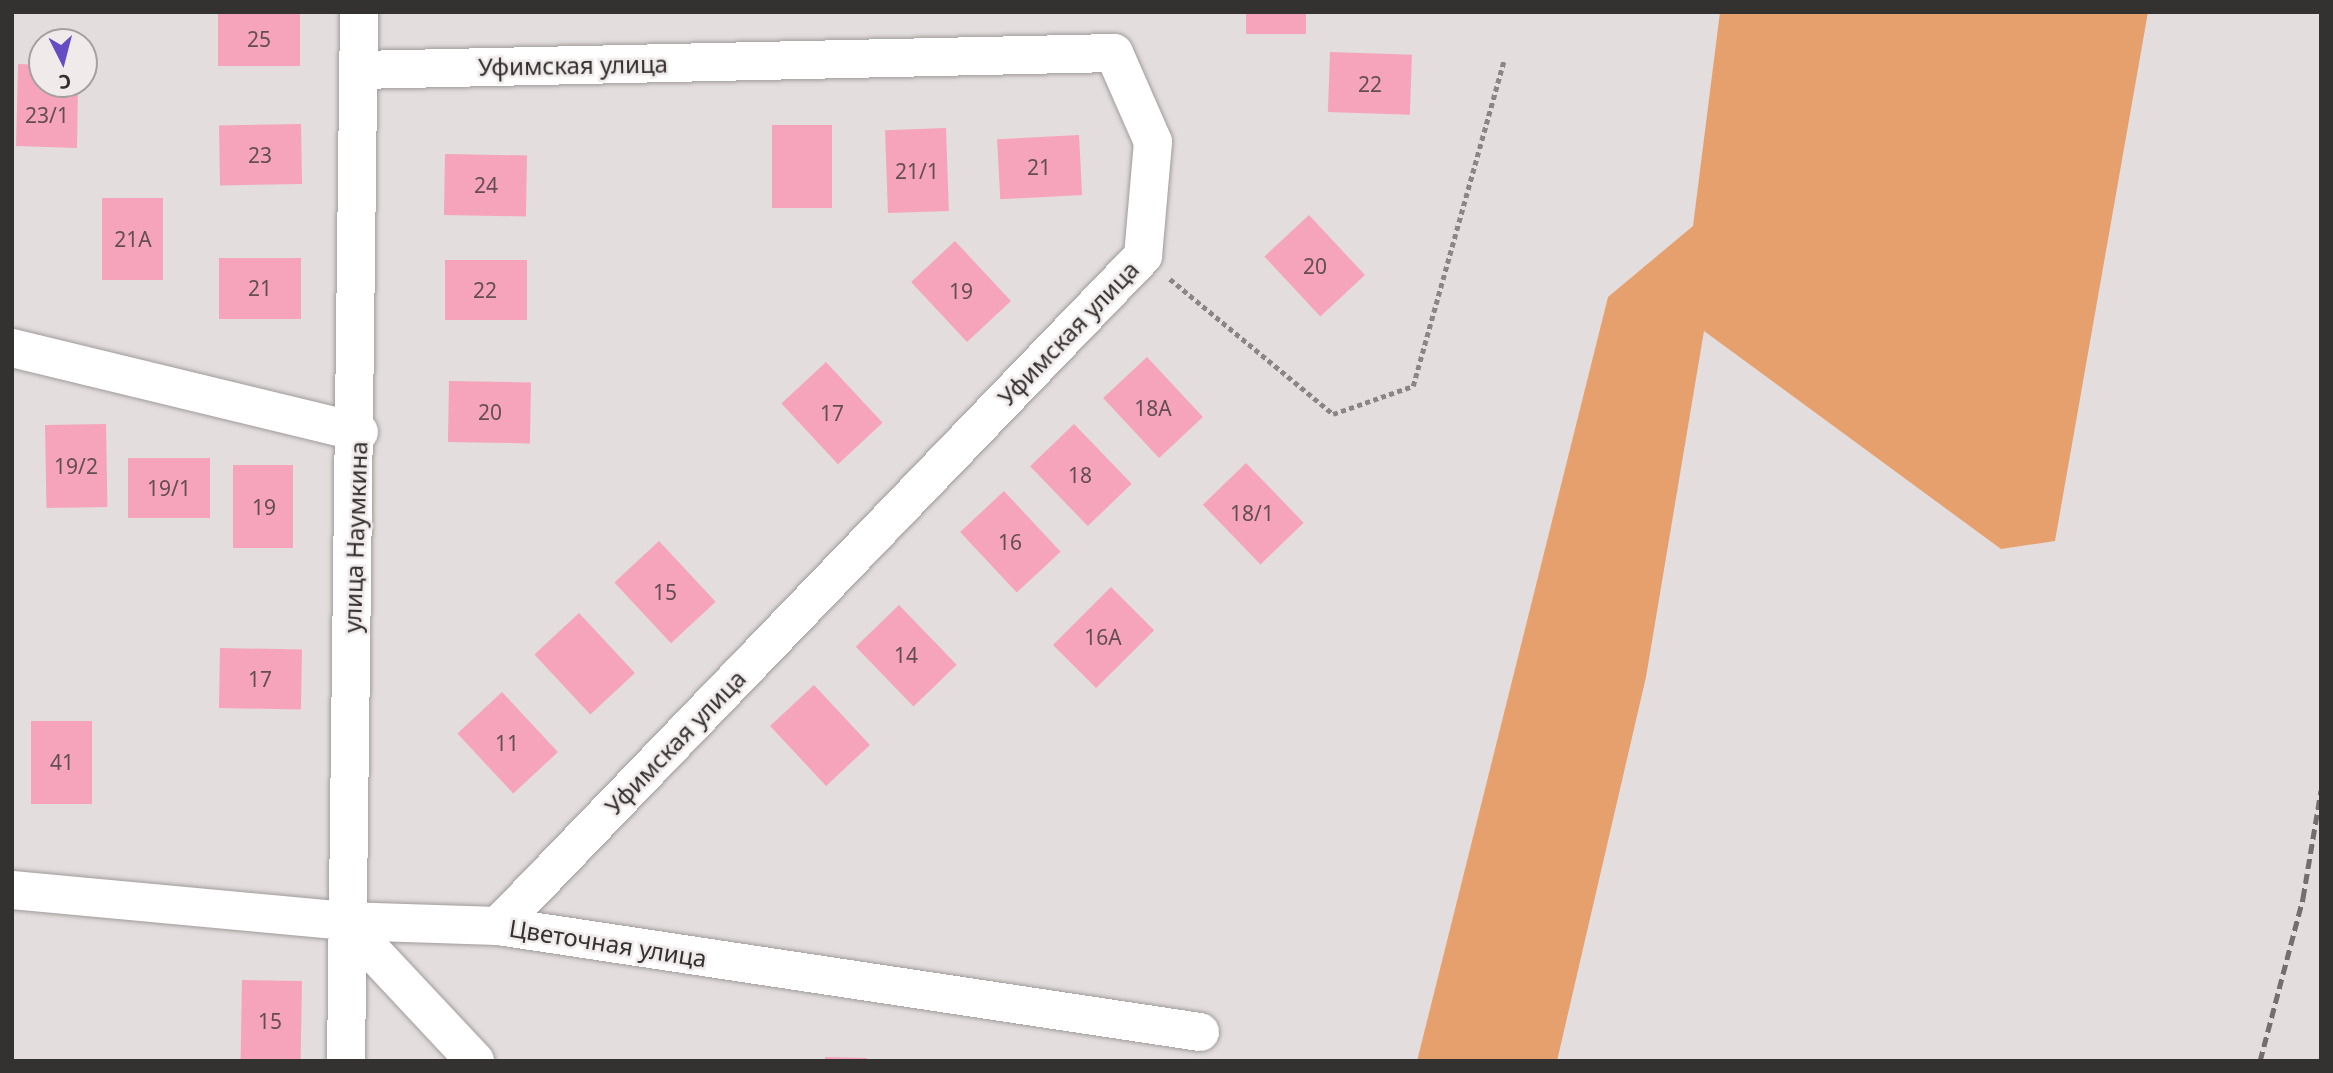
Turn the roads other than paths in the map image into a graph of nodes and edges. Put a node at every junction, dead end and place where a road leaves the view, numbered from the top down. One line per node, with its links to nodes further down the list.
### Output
1 (359, 12): 2 (street, улица Наумкина)
2 (359, 70): 4 (street, улица Наумкина); 7 (street, Уфимская улица)
3 (12, 348): 4 (street)
4 (359, 432): 6 (street, улица Наумкина)
5 (12, 890): 6 (street, Цветочная улица)
6 (344, 921): 7 (street, Цветочная улица); 9 (street, улица Наумкина); 10 (street)
7 (498, 926): 8 (street, Цветочная улица)
8 (1200, 1032)
9 (346, 1061)
10 (475, 1061)

